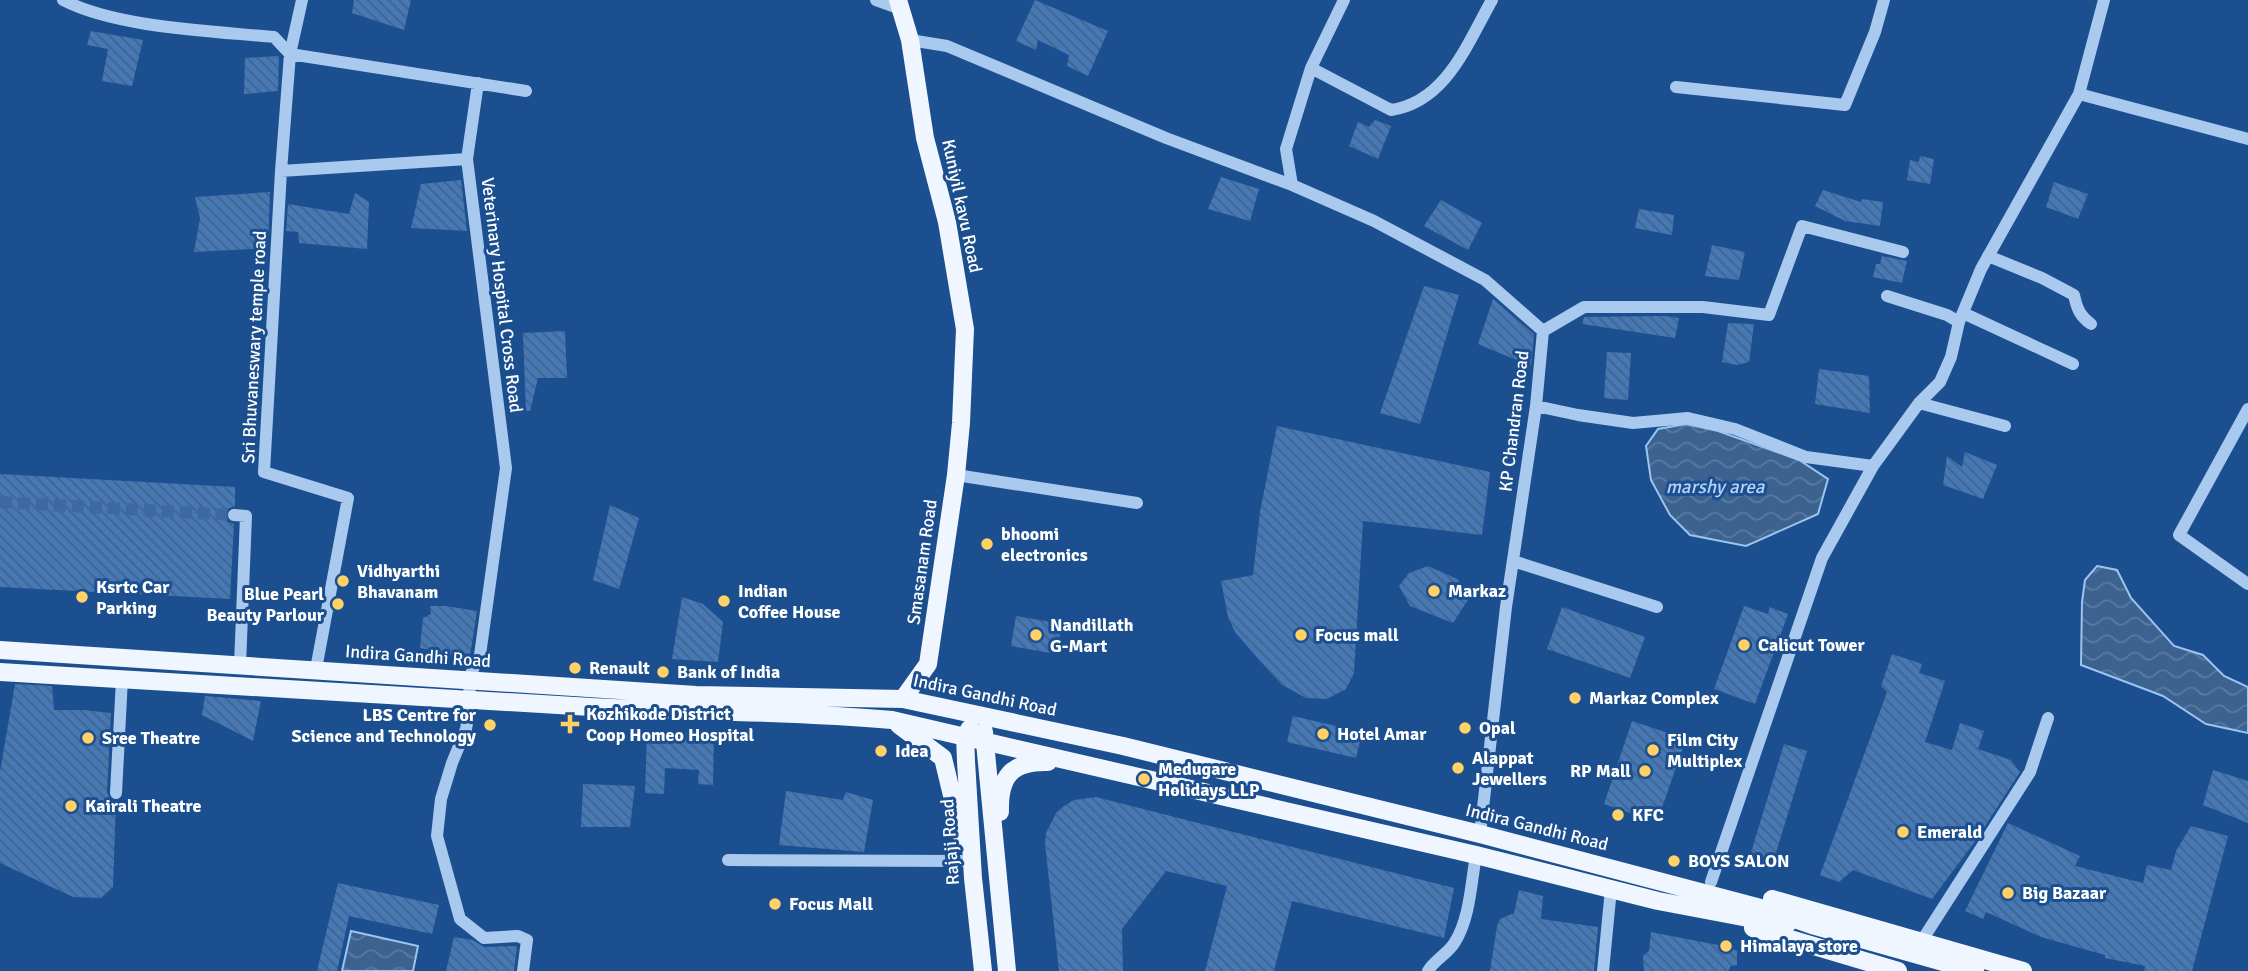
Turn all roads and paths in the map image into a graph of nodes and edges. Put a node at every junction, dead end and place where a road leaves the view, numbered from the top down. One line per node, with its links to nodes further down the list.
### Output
1 (63, 0): 8 (street)
2 (302, 0): 11 (street)
3 (876, 0): 9 (street)
4 (1344, 0): 12 (street)
5 (1492, 0): 12 (street)
6 (1884, 0): 14 (street)
7 (2104, 0): 16 (street)
8 (80, 4): 11 (street)
9 (899, 4): 10 (main road, Kuniyil kavu Road)
10 (910, 40): 20 (street, KP Chandran Road); 31 (main road, Kuniyil kavu Road)
11 (290, 54): 13 (street); 19 (street)
12 (1311, 68): 20 (street)
13 (478, 83): 15 (street); 18 (street)
14 (1675, 88)
15 (526, 91)
16 (2079, 94): 17 (street); 22 (street)
17 (2248, 139)
18 (467, 159): 19 (street, Veterinary Hospital Cross Road); 45 (street, Veterinary Hospital Cross Road)
19 (281, 171): 42 (street, Sri Bhuvaneswary temple road)
20 (1292, 185): 26 (street, KP Chandran Road)
21 (1903, 252): 26 (street)
22 (1988, 256): 24 (street); 25 (street)
23 (1887, 296): 24 (street)
24 (1961, 317): 27 (street); 28 (street)
25 (2091, 324)
26 (1543, 331): 29 (street, KP Chandran Road)
27 (2073, 364)
28 (1919, 403): 32 (street); 33 (street)
29 (1536, 406): 33 (street); 37 (street, KP Chandran Road)
30 (2248, 409): 38 (street)
31 (961, 423): 34 (main road, Smasanam Road)
32 (2006, 426)
33 (1873, 466): 61 (street)
34 (956, 475): 35 (street); 46 (main road, Smasanam Road)
35 (1137, 503)
36 (234, 515): 41 (street)
37 (1513, 561): 39 (street); 55 (street, KP Chandran Road)
38 (2248, 584)
39 (1657, 607)
40 (0, 649): 41 (main road, Indira Gandhi Road)
41 (240, 665): 42 (main road, Indira Gandhi Road)
42 (316, 669): 45 (main road, Indira Gandhi Road)
43 (0, 672): 44 (main road, Indira Gandhi Road)
44 (122, 679): 47 (main road, Indira Gandhi Road); 54 (street)
45 (468, 680): 46 (main road, Indira Gandhi Road); 47 (street)
46 (903, 699): 48 (main road, Indira Gandhi Road)
47 (471, 700): 50 (main road, Indira Gandhi Road); 67 (street)
48 (979, 715): 51 (main road); 52 (main road); 55 (main road, Indira Gandhi Road)
49 (2048, 718): 65 (street)
50 (891, 720): 51 (main road, Indira Gandhi Road); 58 (main road)
51 (965, 736): 52 (main road, Indira Gandhi Road); 58 (main road, Rajaji Road)
52 (986, 741): 53 (main road, Indira Gandhi Road); 59 (main road)
53 (1079, 764): 56 (main road, Indira Gandhi Road); 59 (main road)
54 (116, 793)
55 (1480, 834): 60 (main road, Indira Gandhi Road)
56 (1476, 855): 62 (main road, Indira Gandhi Road); 70 (street)
57 (728, 860): 58 (street)
58 (970, 869): 68 (main road, Rajaji Road)
59 (996, 876): 69 (main road)
60 (1658, 880): 61 (main road); 64 (main road, Indira Gandhi Road)
61 (1711, 882): 65 (main road)
62 (1611, 889): 63 (main road, Indira Gandhi Road); 71 (street)
63 (1658, 901): 64 (main road, Indira Gandhi Road); 66 (main road)
64 (1812, 925): 73 (main road, Indira Gandhi Road)
65 (1921, 942): 74 (main road)
66 (1874, 967): 72 (main road)
67 (523, 971)
68 (983, 971)
69 (1007, 971)
70 (1428, 971)
71 (1603, 971)
72 (1898, 971)
73 (1975, 971)
74 (2024, 971)

